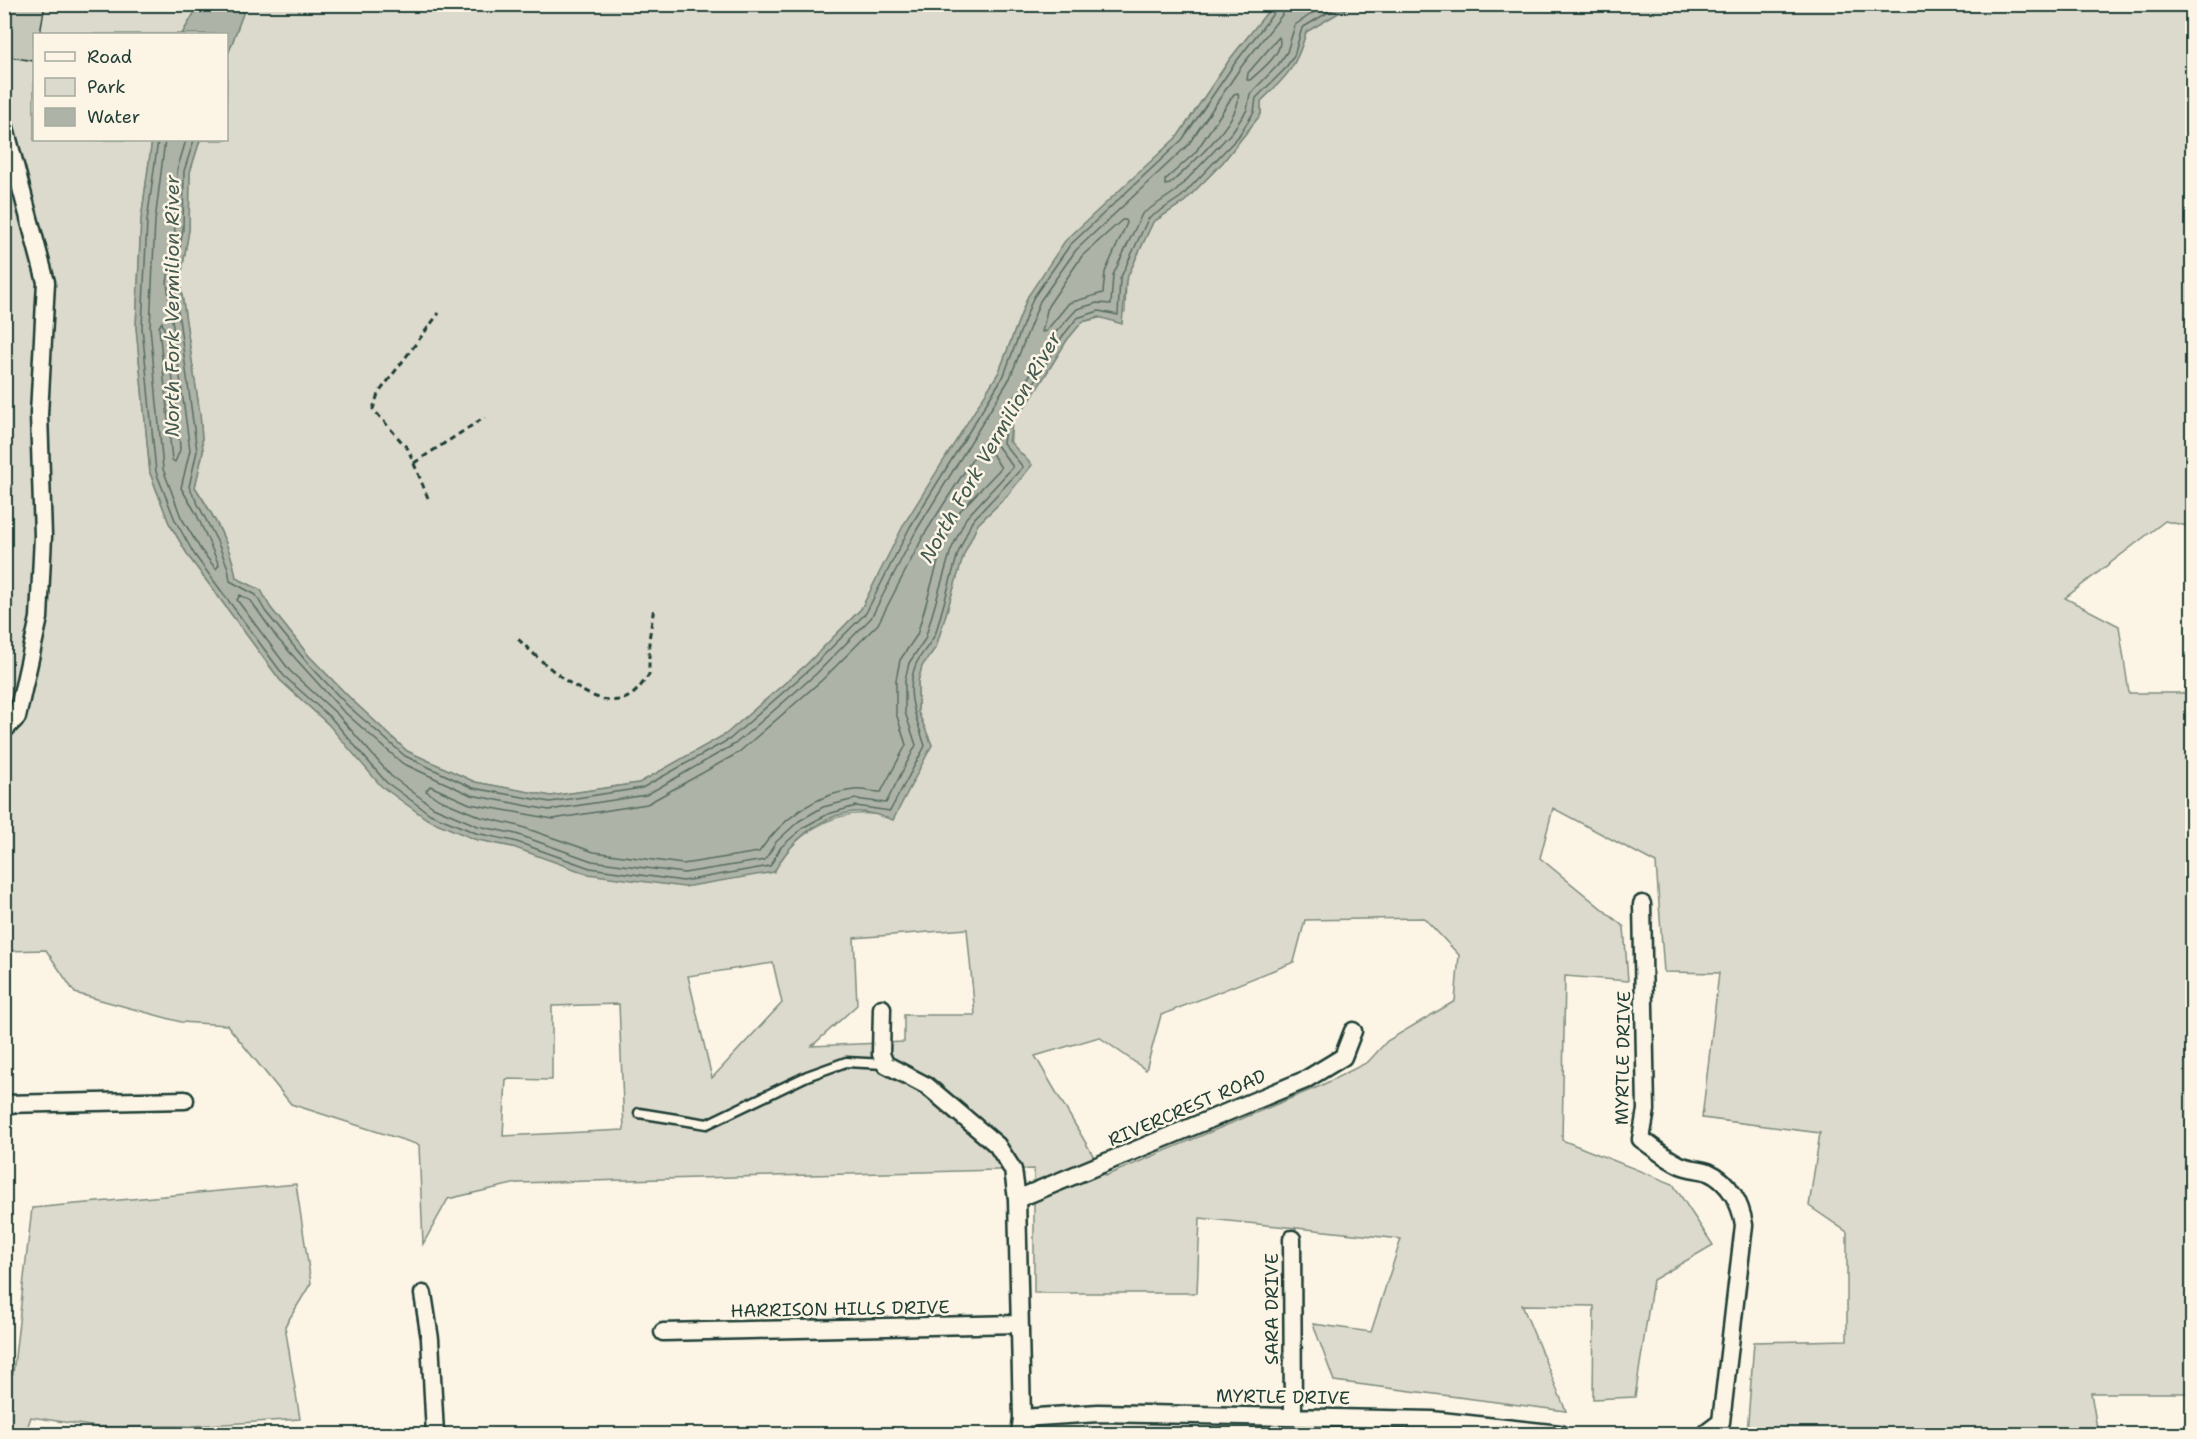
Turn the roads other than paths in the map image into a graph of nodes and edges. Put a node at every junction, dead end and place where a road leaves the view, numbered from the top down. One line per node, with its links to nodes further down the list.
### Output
1 (4, 124): 2 (street)
2 (4, 730)
3 (1642, 904): 19 (street, MYRTLE DRIVE)
4 (882, 1008): 6 (street)
5 (1353, 1031): 10 (street, RIVERCREST ROAD)
6 (885, 1064): 9 (lane); 10 (street)
7 (185, 1100): 8 (street)
8 (4, 1104)
9 (639, 1113)
10 (1017, 1199): 13 (street)
11 (1292, 1239): 15 (street, SARA DRIVE)
12 (423, 1294): 17 (street)
13 (1018, 1324): 14 (street, HARRISON HILLS DRIVE); 16 (street)
14 (663, 1332)
15 (1293, 1416): 16 (street, MYRTLE DRIVE); 18 (street, MYRTLE DRIVE)
16 (1021, 1426)
17 (435, 1434)
18 (1560, 1434)
19 (1705, 1434)

